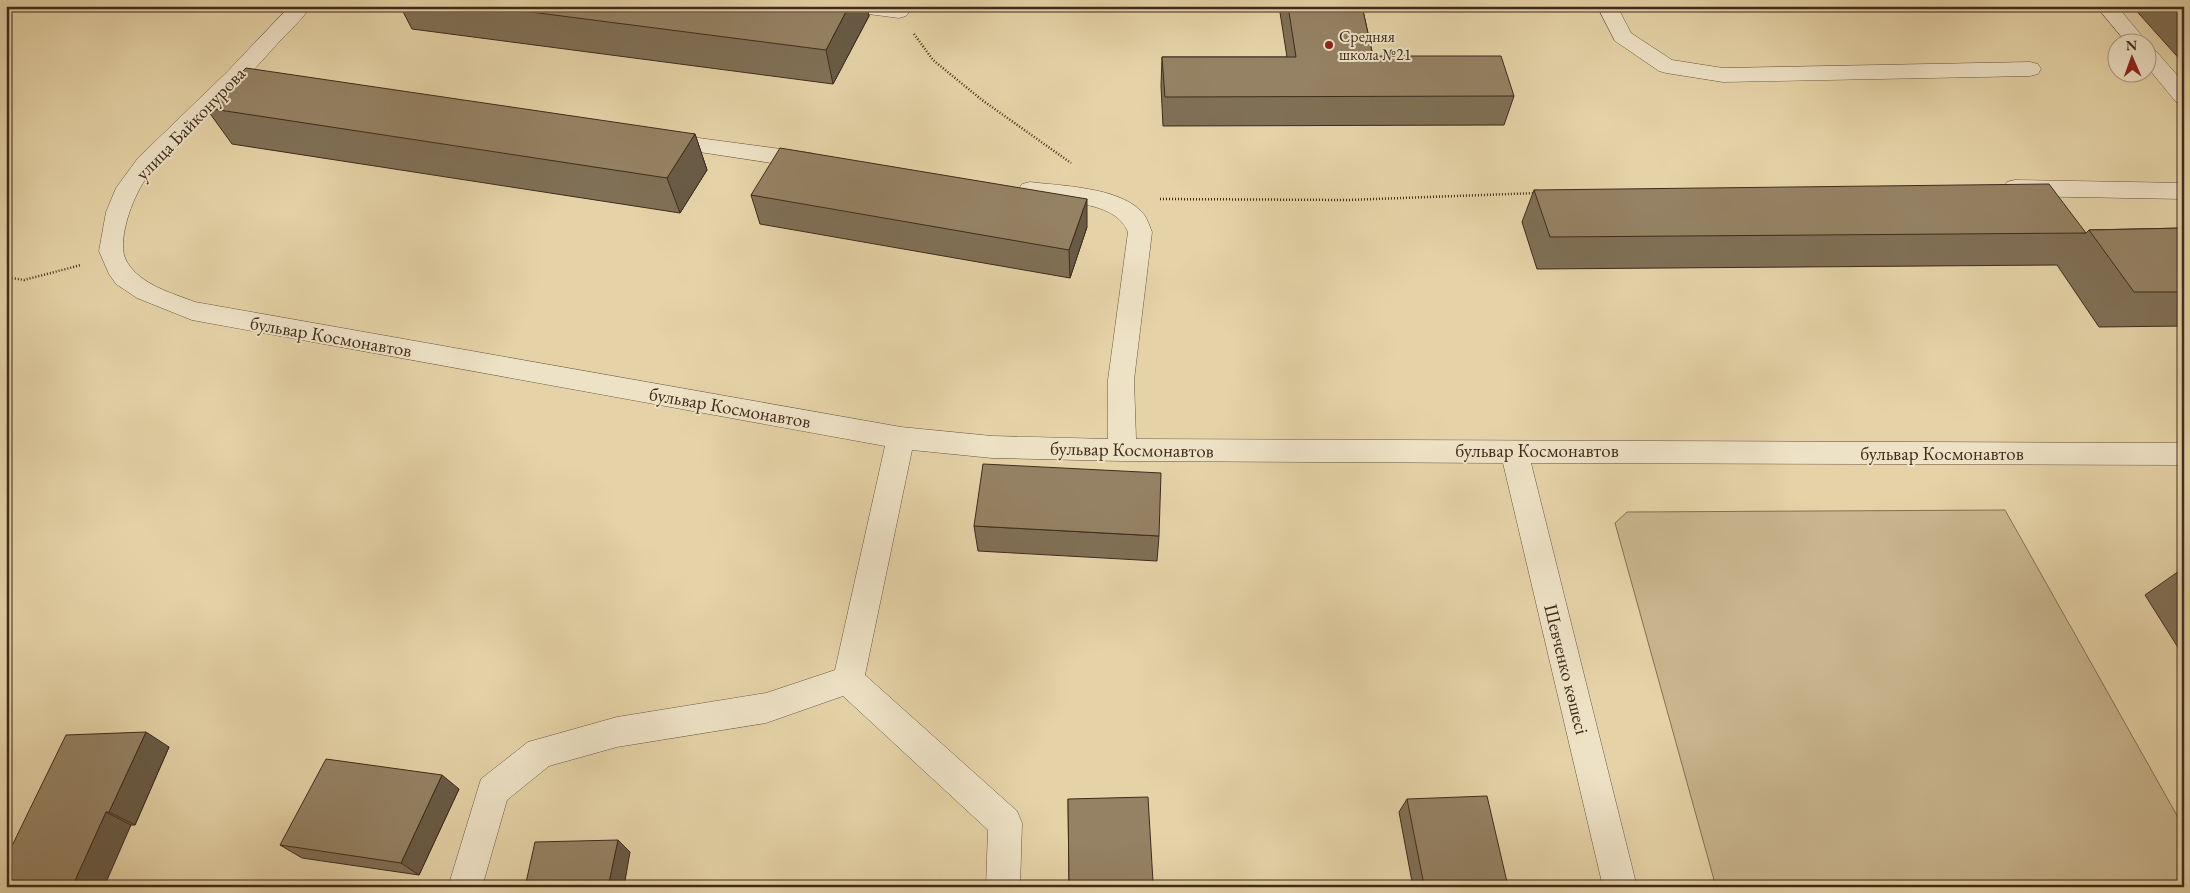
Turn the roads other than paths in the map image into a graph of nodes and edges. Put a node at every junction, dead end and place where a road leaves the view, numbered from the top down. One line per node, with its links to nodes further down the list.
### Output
1 (301, 6): 9 (street, улица Байконурова)
2 (853, 6): 5 (street)
3 (1607, 6): 8 (street)
4 (2106, 6): 6 (street)
5 (899, 12)
6 (2128, 32)
7 (2158, 67): 11 (street)
8 (2030, 69)
9 (231, 82): 10 (street); 17 (street, улица Байконурова)
10 (260, 86)
11 (2184, 97)
12 (635, 137): 13 (street)
13 (832, 163)
14 (1010, 188): 19 (street)
15 (1993, 188): 16 (street)
16 (2184, 191)
17 (111, 256): 18 (street, бульвар Космонавтов)
18 (901, 438): 19 (street, бульвар Космонавтов); 22 (street)
19 (1122, 450): 20 (street, бульвар Космонавтов)
20 (1514, 451): 21 (street, бульвар Космонавтов); 25 (street, Шевченко көшесі)
21 (2184, 454)
22 (848, 680): 23 (street); 24 (street)
23 (465, 887)
24 (1003, 887)
25 (1620, 887)

